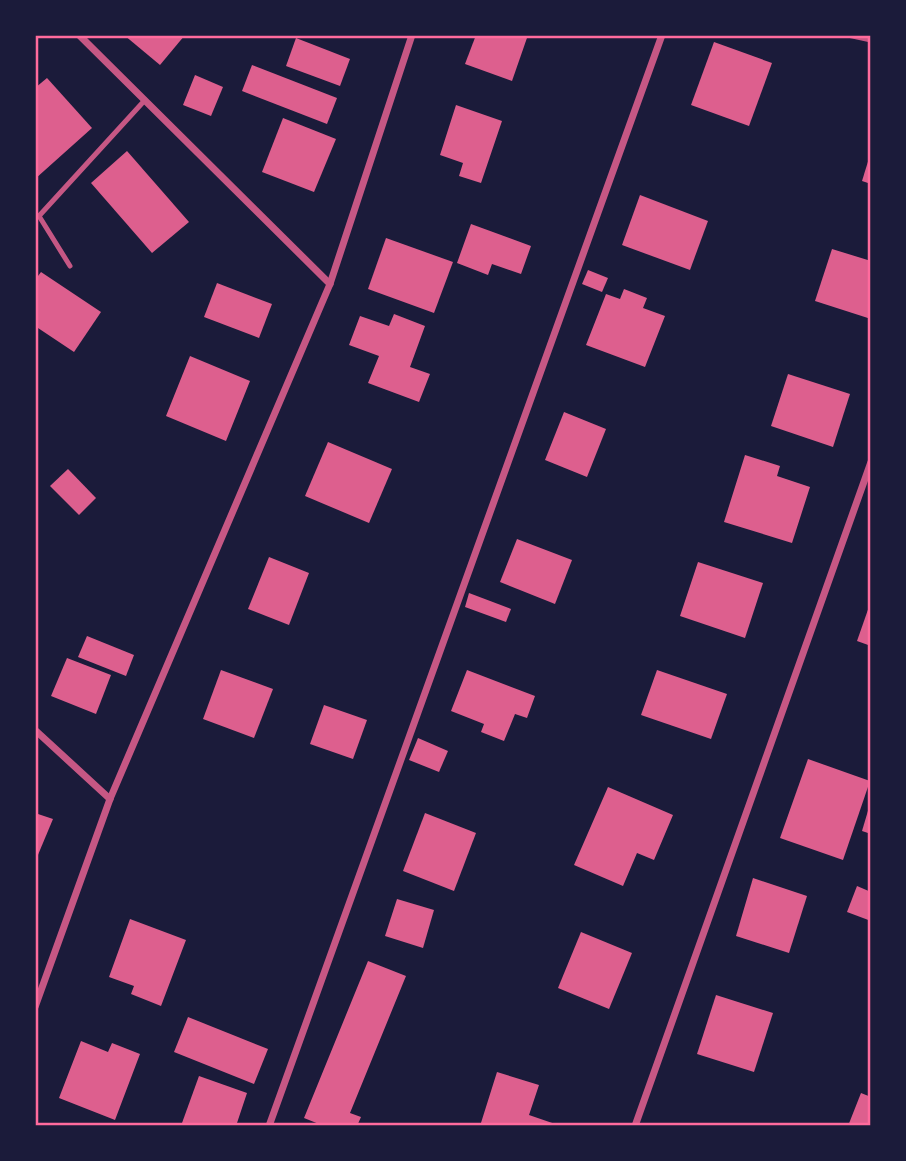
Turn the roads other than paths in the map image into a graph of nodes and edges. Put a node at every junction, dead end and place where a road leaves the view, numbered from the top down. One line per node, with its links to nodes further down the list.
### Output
1 (79, 35): 6 (street)
2 (412, 35): 8 (street)
3 (662, 35): 13 (street)
4 (848, 35): 5 (lane)
5 (871, 40)
6 (145, 100): 7 (lane); 8 (street)
7 (70, 266)
8 (330, 284): 11 (street)
9 (871, 462): 14 (street)
10 (35, 730): 11 (street)
11 (110, 799): 12 (street)
12 (35, 1007)
13 (269, 1126)
14 (635, 1126)

